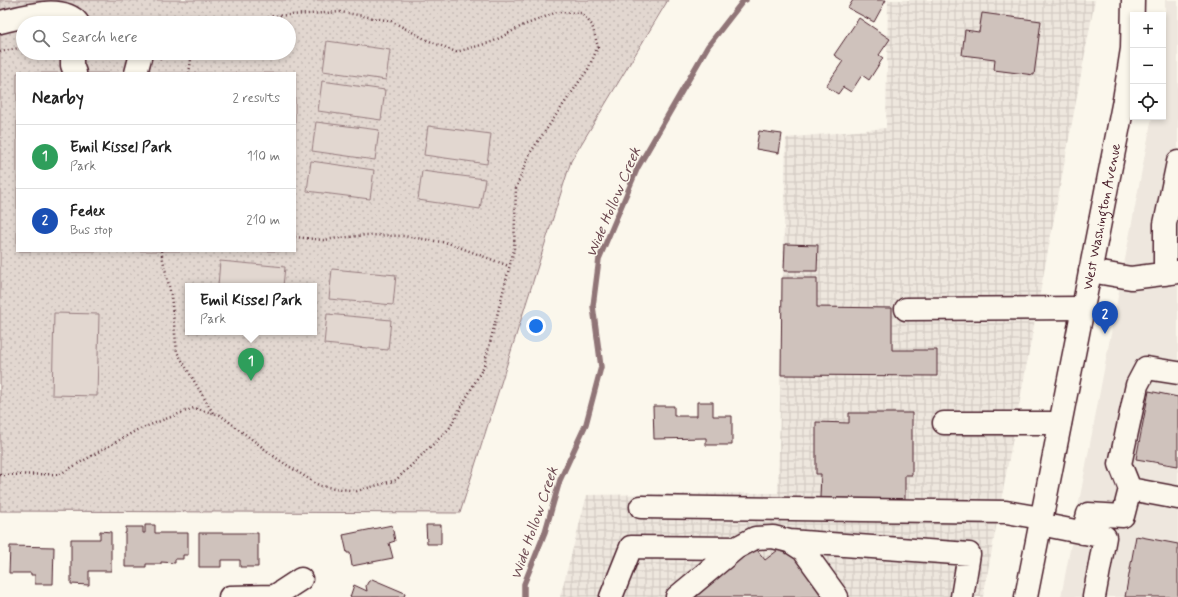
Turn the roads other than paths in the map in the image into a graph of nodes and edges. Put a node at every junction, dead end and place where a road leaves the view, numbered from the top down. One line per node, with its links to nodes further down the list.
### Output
1 (1133, 0): 11 (main road, West Washington Avenue)
2 (27, 16): 3 (main road)
3 (70, 16)
4 (16, 18): 5 (main road)
5 (0, 22)
6 (72, 60): 8 (main road)
7 (139, 60): 9 (main road)
8 (75, 72)
9 (136, 72)
10 (1178, 162): 12 (main road)
11 (1090, 271): 12 (main road); 13 (main road, West Washington Avenue)
12 (1172, 273)
13 (1082, 308): 14 (main road); 17 (main road, West Washington Avenue)
14 (906, 309)
15 (1178, 374): 18 (main road)
16 (944, 423): 17 (main road)
17 (1060, 423): 21 (main road, West Washington Avenue)
18 (1130, 489): 19 (main road); 22 (main road)
19 (1178, 498)
20 (641, 507): 21 (main road)
21 (1041, 521): 22 (main road); 31 (main road, West Washington Avenue)
22 (1083, 533): 32 (main road)
23 (789, 541): 24 (main road); 29 (main road); 30 (main road)
24 (736, 548): 27 (main road); 28 (main road)
25 (301, 579): 26 (main road)
26 (230, 597)
27 (611, 597)
28 (677, 597)
29 (837, 597)
30 (962, 597)
31 (1026, 597)
32 (1094, 597)

